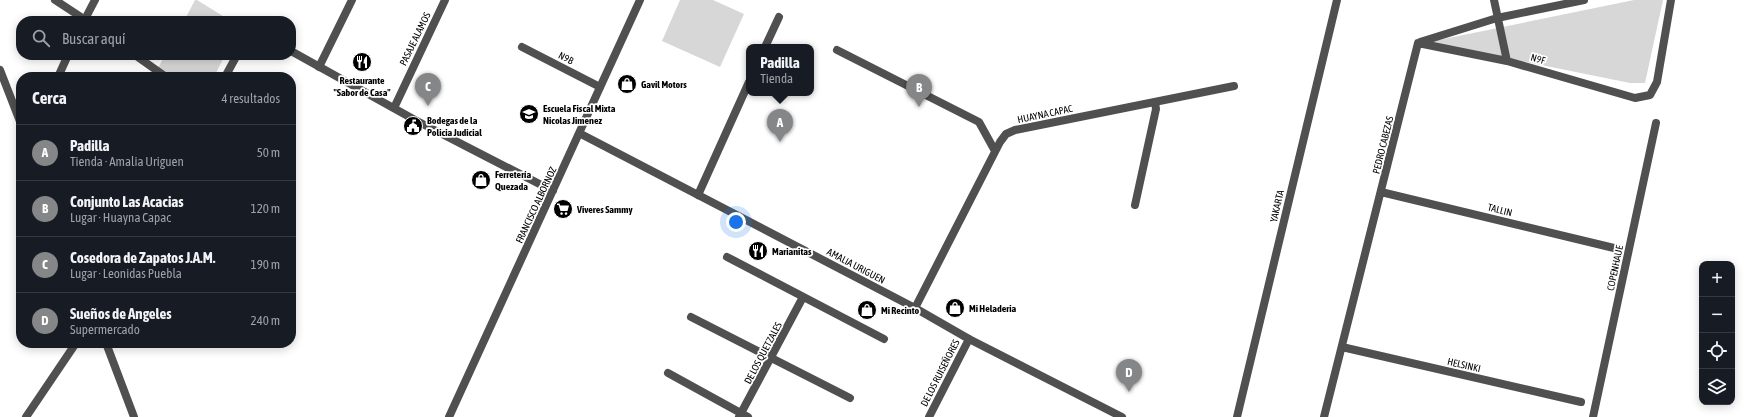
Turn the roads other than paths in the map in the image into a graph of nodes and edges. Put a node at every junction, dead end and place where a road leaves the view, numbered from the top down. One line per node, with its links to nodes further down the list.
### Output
1 (55, 0): 11 (street)
2 (95, 0): 12 (street)
3 (352, 0): 24 (street)
4 (445, 0): 33 (street, PASAJE ALAMOS)
5 (640, 0): 30 (street, FRANCISCO ALBORNOZ)
6 (1337, 0): 62 (street, YAKARTA)
7 (1494, 0): 14 (street)
8 (1584, 0): 10 (street)
9 (1671, 0): 23 (street, N9F)
10 (1572, 1): 14 (street)
11 (79, 16)
12 (87, 16)
13 (779, 17): 16 (street)
14 (1497, 18): 15 (street); 23 (street)
15 (1418, 43): 23 (street, N9F); 39 (street, PEDRO CABEZAS)
16 (766, 44)
17 (522, 47): 30 (street, N9B)
18 (837, 50): 37 (street)
19 (296, 54): 24 (street)
20 (66, 60): 26 (street)
21 (141, 60): 27 (street)
22 (234, 60): 28 (street)
23 (1507, 61)
24 (319, 67): 33 (street)
25 (0, 70): 34 (street)
26 (60, 72)
27 (159, 72)
28 (228, 72)
29 (1234, 86): 32 (street, HUAYNA CAPAC)
30 (600, 87): 36 (street, FRANCISCO ALBORNOZ)
31 (746, 89): 40 (street)
32 (1155, 102): 37 (street, HUAYNA CAPAC); 41 (street)
33 (394, 108): 38 (street)
34 (16, 111)
35 (1656, 123): 64 (street, COPENHAUE)
36 (579, 133): 38 (street, FRANCISCO ALBORNOZ); 40 (street, AMALIA URIGUEN)
37 (995, 151): 45 (street, HUAYNA CAPAC)
38 (553, 192): 59 (street, FRANCISCO ALBORNOZ)
39 (1381, 192): 42 (street, TALLIN); 49 (street, PEDRO CABEZAS)
40 (698, 195): 45 (street, AMALIA URIGUEN)
41 (1135, 205)
42 (1614, 248)
43 (727, 257): 44 (street)
44 (803, 297): 47 (street); 52 (street, DE LOS QUETZALES)
45 (915, 308): 48 (street, AMALIA URIGUEN)
46 (691, 317): 52 (street)
47 (884, 339)
48 (969, 339): 60 (street, DE LOS RUISEÑORES); 61 (street, AMALIA URIGUEN)
49 (1342, 347): 55 (street, HELSINKI); 63 (street, PEDRO CABEZAS)
50 (73, 348): 57 (street)
51 (108, 348): 58 (street)
52 (771, 358): 54 (street); 56 (street, DE LOS QUETZALES)
53 (668, 373): 56 (street)
54 (850, 398)
55 (1581, 402)
56 (743, 416)
57 (26, 417)
58 (134, 417)
59 (449, 417)
60 (929, 417)
61 (1122, 417)
62 (1237, 417)
63 (1324, 417)
64 (1593, 417)

